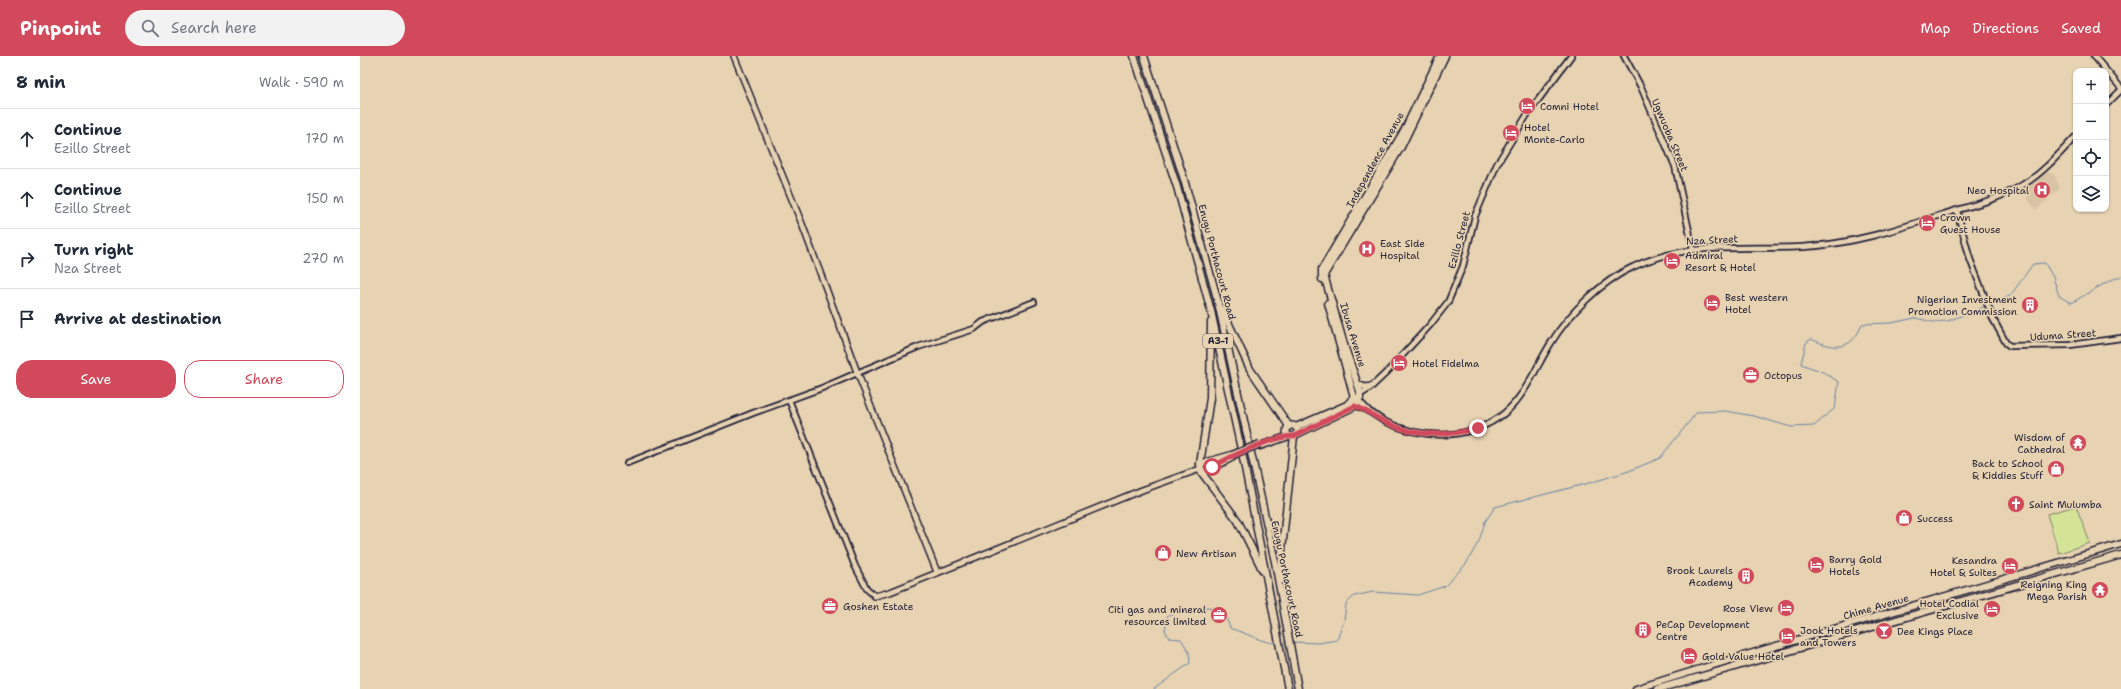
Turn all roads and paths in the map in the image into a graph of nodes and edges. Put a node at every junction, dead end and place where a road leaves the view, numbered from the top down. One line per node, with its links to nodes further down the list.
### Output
1 (734, 56): 20 (main road)
2 (1134, 56): 18 (main road, A3-1)
3 (1144, 56): 16 (main road, Enugu Porthacourt Road / A3-1)
4 (1440, 56): 12 (main road, Independence Avenue)
5 (1445, 56): 12 (main road, Independence Avenue)
6 (1571, 56): 22 (street, Ezillo Street)
7 (1624, 56): 14 (street, Ugwuoba Street)
8 (2094, 56): 9 (street)
9 (2121, 89): 10 (street)
10 (2107, 104)
11 (2073, 139): 13 (street, Nza Street)
12 (1368, 199): 15 (main road, Independence Avenue)
13 (1957, 211): 14 (street, Nza Street); 19 (street, Uduma Street)
14 (1693, 249): 23 (street, Nza Street)
15 (1324, 271): 21 (main road, Ibusa Avenue); 23 (main road, Ibusa Avenue)
16 (1217, 298): 25 (main road); 32 (main road, Enugu Porthacourt Road / A3-1)
17 (1034, 302): 20 (street)
18 (1211, 311): 27 (main road); 31 (main road, A3-1)
19 (2121, 338)
20 (857, 372): 24 (street); 30 (main road)
21 (1358, 384): 22 (main road); 23 (main road, Ibusa Avenue)
22 (1372, 386): 23 (street, Ezillo Street)
23 (1356, 399): 25 (main road, Ezillo Street)
24 (789, 400): 26 (street); 33 (street)
25 (1292, 432): 27 (main road, Ezillo Street, bridge); 32 (main road)
26 (627, 463)
27 (1200, 469): 30 (main road); 31 (main road)
28 (2121, 544): 36 (main road, Chime Avenue)
29 (2121, 555): 37 (main road, Chime Avenue)
30 (937, 572): 33 (main road)
31 (1268, 579): 34 (main road, A3-1)
32 (1281, 595): 35 (main road, Enugu Porthacourt Road / A3-1)
33 (875, 596)
34 (1288, 689)
35 (1298, 689)
36 (1636, 689)
37 (1658, 689)

